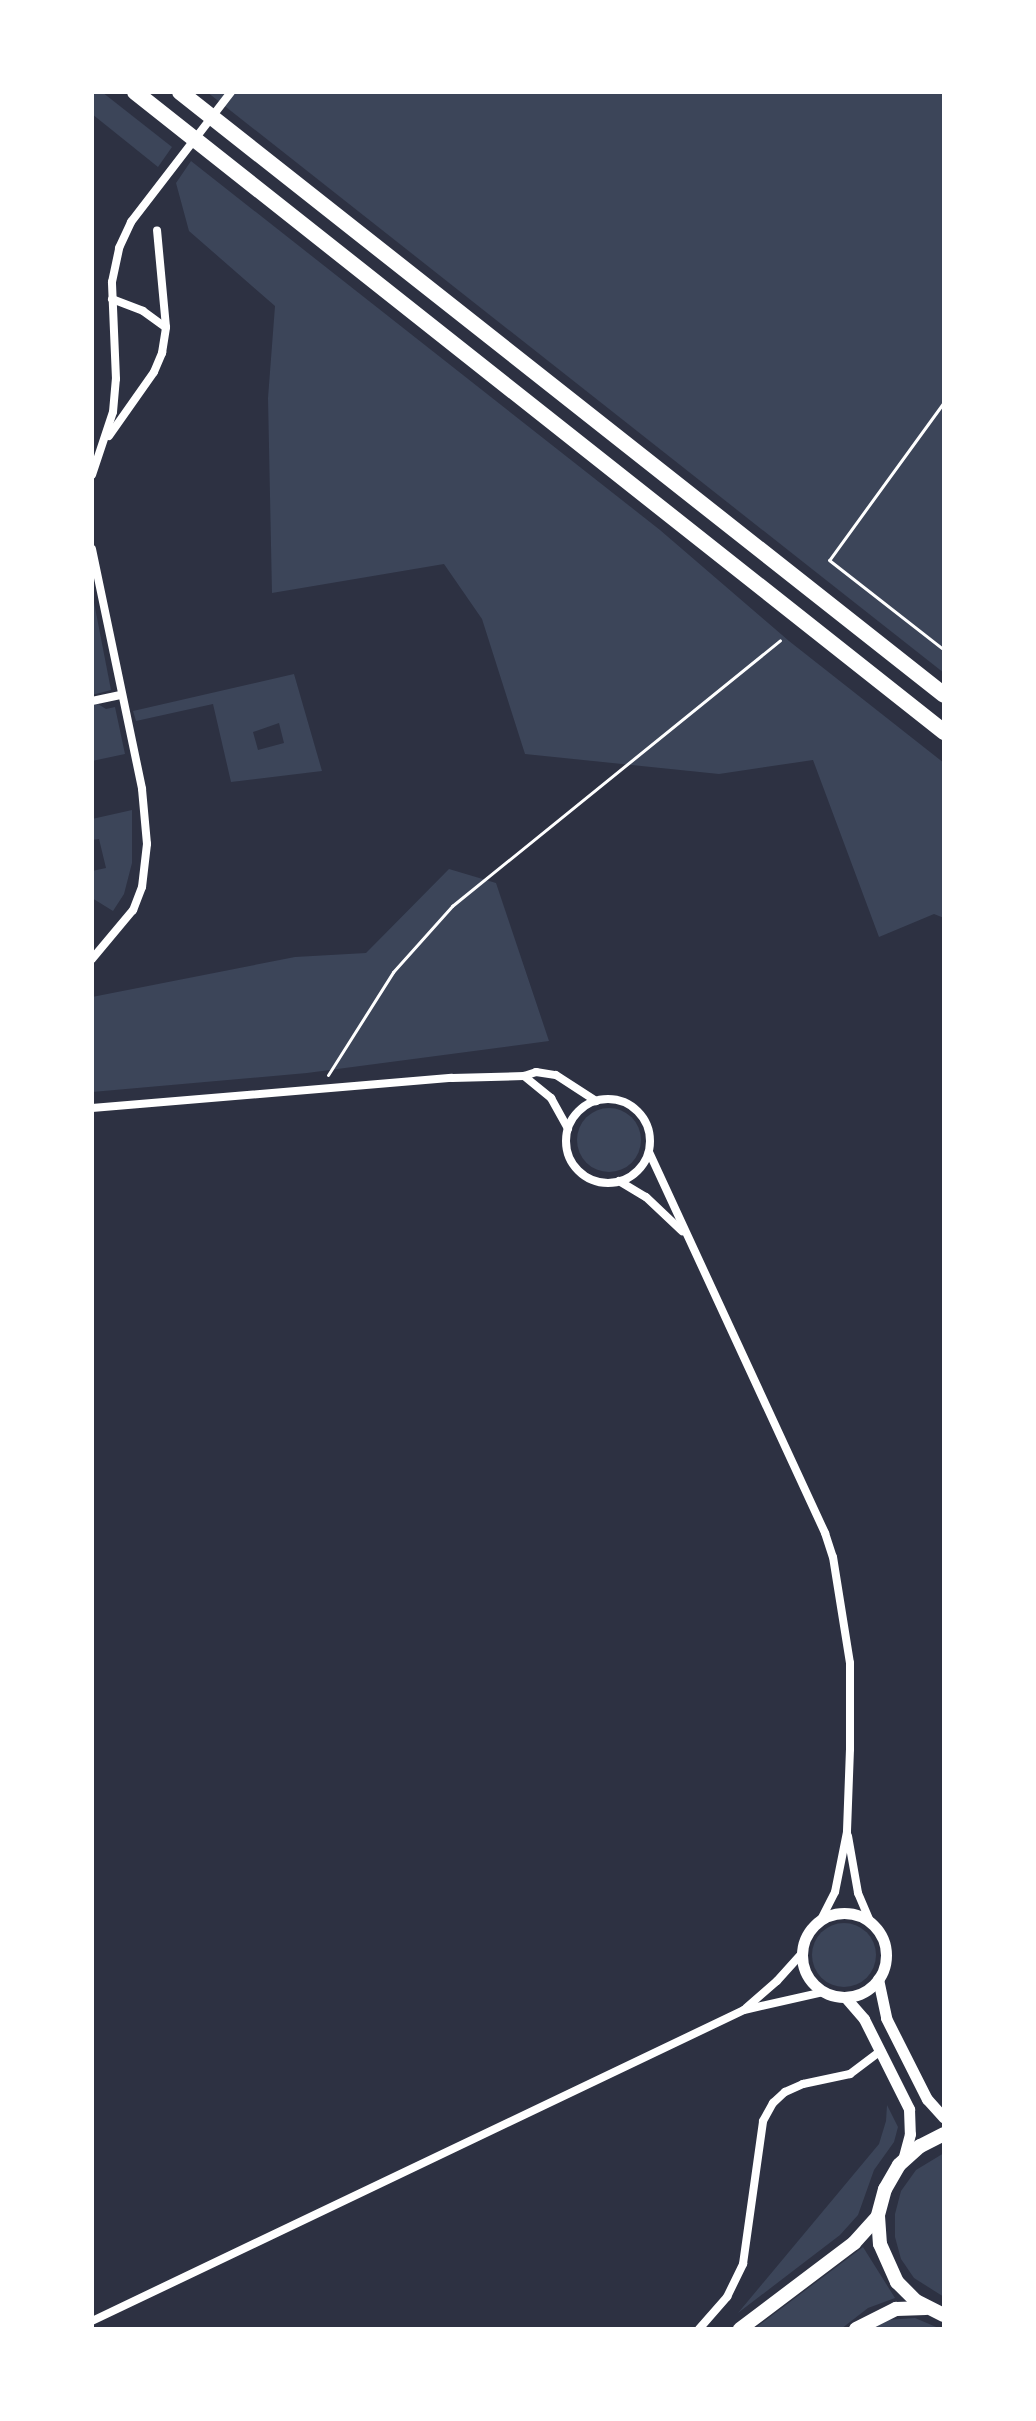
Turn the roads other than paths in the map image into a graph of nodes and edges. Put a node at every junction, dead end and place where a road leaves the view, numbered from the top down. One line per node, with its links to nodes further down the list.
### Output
1 (135, 92): 11 (highway)
2 (180, 92): 13 (highway)
3 (231, 92): 5 (street)
4 (157, 230): 6 (street)
5 (112, 299): 6 (street); 7 (street)
6 (166, 327): 7 (street)
7 (105, 442): 8 (street)
8 (94, 454): 9 (street)
9 (92, 475)
10 (92, 549): 12 (street)
11 (889, 691): 15 (highway); 16 (highway)
12 (120, 695): 14 (street); 17 (street)
13 (944, 695)
14 (92, 701)
15 (944, 732)
16 (944, 744)
17 (92, 959)
18 (524, 1076): 19 (street); 20 (street); 21 (street)
19 (596, 1101): 21 (street); 22 (street)
20 (92, 1108)
21 (568, 1129): 23 (street)
22 (649, 1152): 23 (street); 24 (street)
23 (619, 1181): 24 (street)
24 (685, 1235): 25 (street)
25 (847, 1832): 26 (street); 27 (street)
26 (821, 1919): 27 (street); 28 (street)
27 (871, 1923): 29 (street)
28 (802, 1953): 30 (street); 32 (street)
29 (878, 1979): 31 (street); 34 (street)
30 (823, 1992): 31 (street); 32 (street)
31 (845, 1997): 33 (street)
32 (744, 2010): 40 (street)
33 (881, 2051): 36 (street); 41 (street)
34 (944, 2118)
35 (944, 2134): 36 (main road)
36 (903, 2161): 37 (main road)
37 (878, 2216): 38 (main road); 42 (main road)
38 (928, 2308): 39 (main road); 43 (main road)
39 (944, 2315)
40 (92, 2321)
41 (699, 2329)
42 (740, 2329)
43 (856, 2329)

